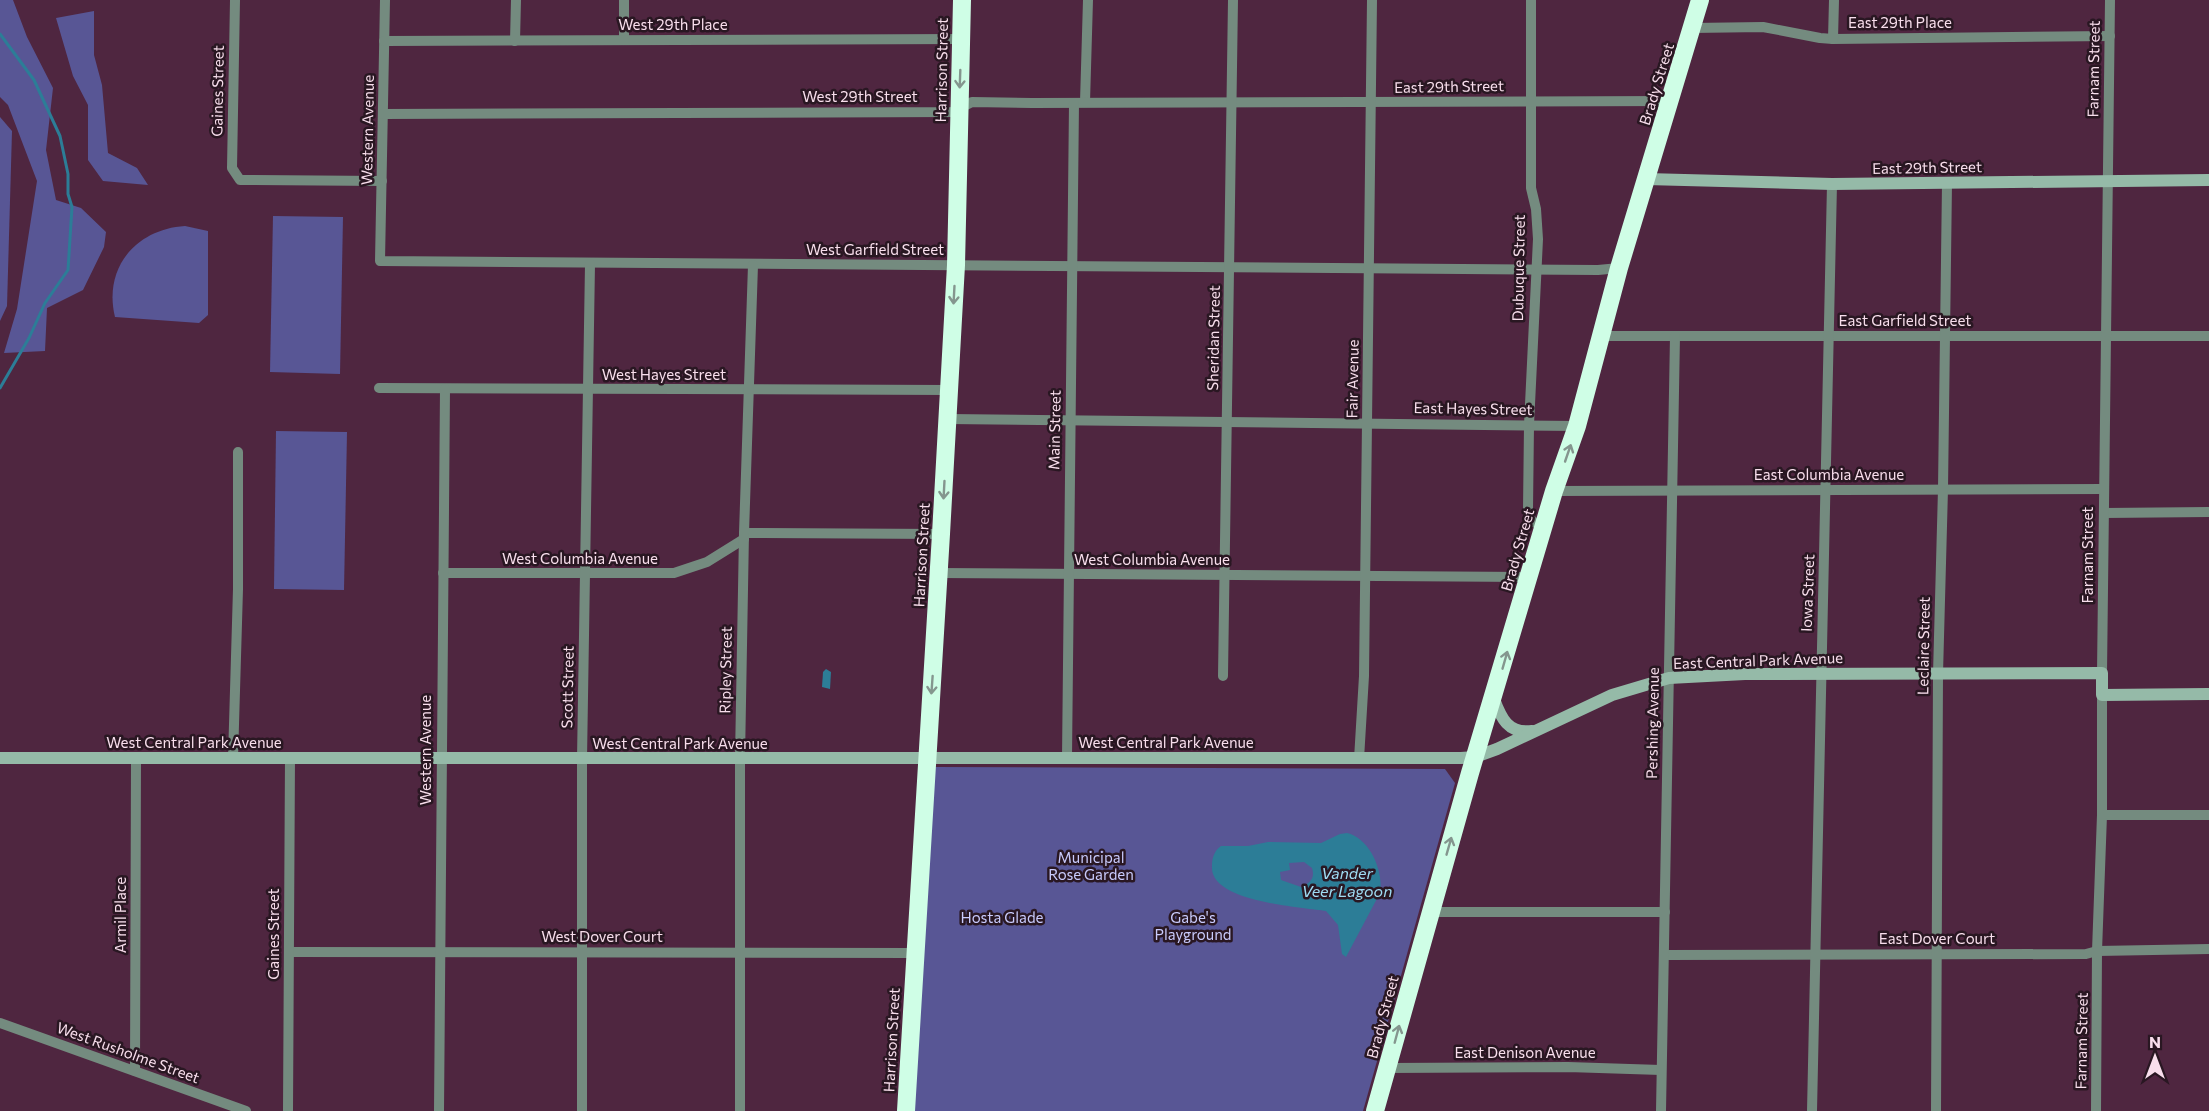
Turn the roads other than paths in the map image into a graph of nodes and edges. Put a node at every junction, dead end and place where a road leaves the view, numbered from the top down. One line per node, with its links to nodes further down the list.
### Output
1 (235, 0): 30 (street, Gaines Street)
2 (385, 0): 18 (street, Western Avenue)
3 (516, 0): 19 (street)
4 (624, 0): 17 (street)
5 (962, 0): 15 (highway, Harrison Street)
6 (1088, 0): 23 (street, Main Street)
7 (1233, 0): 24 (street, Sheridan Street)
8 (1372, 0): 22 (street, Fair Avenue)
9 (1531, 0): 21 (street, Dubuque Street)
10 (1700, 0): 13 (highway, Brady Street)
11 (1834, 0): 16 (street)
12 (2110, 0): 14 (street, Farnam Street)
13 (1692, 28): 16 (street, East 29th Place); 20 (highway, Brady Street)
14 (2110, 36): 16 (street, East 29th Place); 29 (street, Farnam Street)
15 (961, 39): 17 (street, West 29th Place); 25 (highway, Harrison Street, one-way to 25)
16 (1833, 39)
17 (624, 40): 19 (street, West 29th Place)
18 (384, 41): 19 (street, West 29th Place); 26 (street, Western Avenue)
19 (515, 41)
20 (1671, 100): 21 (street, East 29th Street); 27 (highway, Brady Street)
21 (1530, 101): 22 (street, East 29th Street); 41 (street, Dubuque Street)
22 (1371, 102): 24 (street, West 29th Street); 39 (street, Fair Avenue)
23 (1079, 103): 24 (street, West 29th Street); 25 (street, West 29th Street); 37 (street, Main Street)
24 (1231, 103): 38 (street, Sheridan Street)
25 (959, 109): 26 (street, West 29th Street); 36 (highway, Harrison Street)
26 (383, 114): 30 (street, Western Avenue)
27 (1646, 179): 32 (main road, East 29th Street); 40 (highway, Brady Street)
28 (2209, 180): 29 (main road, East 29th Street)
29 (2108, 181): 31 (main road, East 29th Street); 46 (street, Farnam Street)
30 (382, 182): 33 (street, Western Avenue)
31 (1947, 183): 32 (main road, East 29th Street); 45 (street, Leclaire Street)
32 (1832, 184): 44 (street, Iowa Street)
33 (380, 261): 34 (street, West Garfield Street)
34 (590, 264): 35 (street, West Garfield Street); 50 (street, Scott Street)
35 (753, 265): 36 (street, West Garfield Street); 51 (street, Ripley Street)
36 (956, 265): 37 (street, West Garfield Street); 52 (highway, Harrison Street, one-way to 52)
37 (1073, 265): 38 (street, West Garfield Street); 54 (street, Main Street)
38 (1230, 266): 39 (street, West Garfield Street); 55 (street, Sheridan Street)
39 (1370, 268): 41 (street); 56 (street, Fair Avenue)
40 (1619, 268): 41 (street); 42 (highway, Brady Street)
41 (1536, 269): 57 (street, Dubuque Street)
42 (1601, 336): 43 (street, East Garfield Street); 58 (highway, Brady Street)
43 (1675, 336): 44 (street, East Garfield Street); 64 (street, Pershing Avenue)
44 (1829, 336): 45 (street, East Garfield Street); 62 (street, Iowa Street)
45 (1945, 336): 46 (street, East Garfield Street); 60 (street, Leclaire Street)
46 (2106, 336): 47 (street, East Garfield Street); 61 (street, Farnam Street)
47 (2209, 336)
48 (379, 388): 49 (street, West Hayes Street)
49 (445, 389): 50 (street, West Hayes Street); 70 (street, Western Avenue)
50 (587, 389): 51 (street, West Hayes Street); 72 (street, Scott Street)
51 (749, 390): 52 (street, West Hayes Street); 69 (street, Ripley Street)
52 (949, 390): 53 (highway, Harrison Street)
53 (948, 419): 54 (street); 68 (highway, Harrison Street, one-way to 68)
54 (1071, 420): 55 (street); 73 (street, Main Street)
55 (1227, 422): 56 (street); 74 (street, Sheridan Street)
56 (1368, 423): 57 (street, East Hayes Street); 75 (street, Fair Avenue)
57 (1529, 425): 58 (street, East Hayes Street); 67 (street, Dubuque Street)
58 (1577, 426): 63 (highway, Brady Street, one-way to 58)
59 (238, 452): 91 (street)
60 (1943, 489): 61 (street, East Columbia Avenue); 62 (street, East Columbia Avenue); 79 (street, Leclaire Street)
61 (2104, 489): 66 (street, Farnam Street)
62 (1827, 490): 64 (street, East Columbia Avenue); 78 (street, Iowa Street)
63 (1554, 491): 64 (street, East Columbia Avenue); 67 (highway, Brady Street)
64 (1674, 491): 81 (street, Pershing Avenue)
65 (2209, 512): 66 (street)
66 (2104, 513): 77 (street, Farnam Street)
67 (1544, 526): 76 (highway, Brady Street)
68 (941, 534): 69 (street); 71 (highway, Harrison Street)
69 (744, 536): 72 (street, West Columbia Avenue); 92 (street, Ripley Street)
70 (443, 573): 72 (street, West Columbia Avenue); 94 (street, Western Avenue)
71 (939, 573): 73 (street, West Columbia Avenue); 87 (highway, Harrison Street, one-way to 87)
72 (584, 574): 95 (street, Scott Street)
73 (1069, 574): 74 (street, West Columbia Avenue); 93 (street, Main Street)
74 (1225, 575): 75 (street, West Columbia Avenue); 80 (street, Sheridan Street)
75 (1366, 576): 76 (street); 96 (street, Fair Avenue)
76 (1529, 578): 84 (highway, Brady Street, one-way to 76)
77 (2102, 673): 79 (main road, East Central Park Avenue); 82 (main road, Farnam Street)
78 (1820, 674): 79 (main road, East Central Park Avenue); 81 (main road, East Central Park Avenue); 110 (street, Iowa Street)
79 (1938, 674): 109 (street, Leclaire Street)
80 (1223, 676)
81 (1669, 678): 85 (main road, East Central Park Avenue); 100 (street, Pershing Avenue)
82 (2102, 694): 83 (main road); 97 (street, Farnam Street)
83 (2209, 694)
84 (1494, 699): 85 (main road); 88 (highway, Brady Street)
85 (1536, 730): 88 (main road, East Central Park Avenue)
86 (290, 757): 91 (main road, West Central Park Avenue); 94 (main road, West Central Park Avenue); 103 (street, Gaines Street)
87 (927, 757): 92 (main road, West Central Park Avenue); 93 (main road, West Central Park Avenue); 106 (highway, Harrison Street)
88 (1475, 757): 96 (main road, East Central Park Avenue); 99 (highway, Brady Street, one-way to 88)
89 (0, 758): 90 (main road, West Central Park Avenue)
90 (136, 758): 91 (main road, West Central Park Avenue); 114 (street, Armil Place)
91 (233, 758)
92 (740, 758): 95 (main road, West Central Park Avenue); 107 (street, Ripley Street)
93 (1067, 758): 96 (main road, West Central Park Avenue)
94 (441, 759): 95 (main road, West Central Park Avenue); 104 (street, Western Avenue)
95 (582, 759): 105 (street, Scott Street)
96 (1359, 759)
97 (2102, 815): 98 (street); 102 (street, Farnam Street)
98 (2209, 815)
99 (1430, 912): 100 (street); 112 (highway, Brady Street, one-way to 99)
100 (1665, 912): 108 (street, Pershing Avenue)
101 (2209, 950): 102 (street, East Dover Court)
102 (2097, 951): 109 (street, East Dover Court); 125 (street, Farnam Street)
103 (289, 952): 104 (street, West Dover Court); 116 (street, Gaines Street)
104 (441, 952): 105 (street, West Dover Court); 117 (street, Western Avenue)
105 (584, 952): 107 (street, West Dover Court); 118 (street, Scott Street)
106 (915, 953): 107 (street, West Dover Court); 120 (highway, Harrison Street)
107 (739, 954): 119 (street, Ripley Street)
108 (1664, 955): 110 (street, East Dover Court); 113 (street, Pershing Avenue)
109 (1937, 955): 110 (street, East Dover Court); 124 (street, Leclaire Street)
110 (1815, 956): 123 (street, Iowa Street)
111 (0, 1023): 114 (street, West Rusholme Street)
112 (1388, 1068): 113 (street, East Denison Avenue); 121 (highway, Brady Street)
113 (1661, 1070): 122 (street, Pershing Avenue)
114 (135, 1071): 115 (street, West Rusholme Street)
115 (246, 1111)
116 (288, 1111)
117 (439, 1111)
118 (582, 1111)
119 (740, 1111)
120 (906, 1111)
121 (1376, 1111)
122 (1661, 1111)
123 (1812, 1111)
124 (1936, 1111)
125 (2096, 1111)

